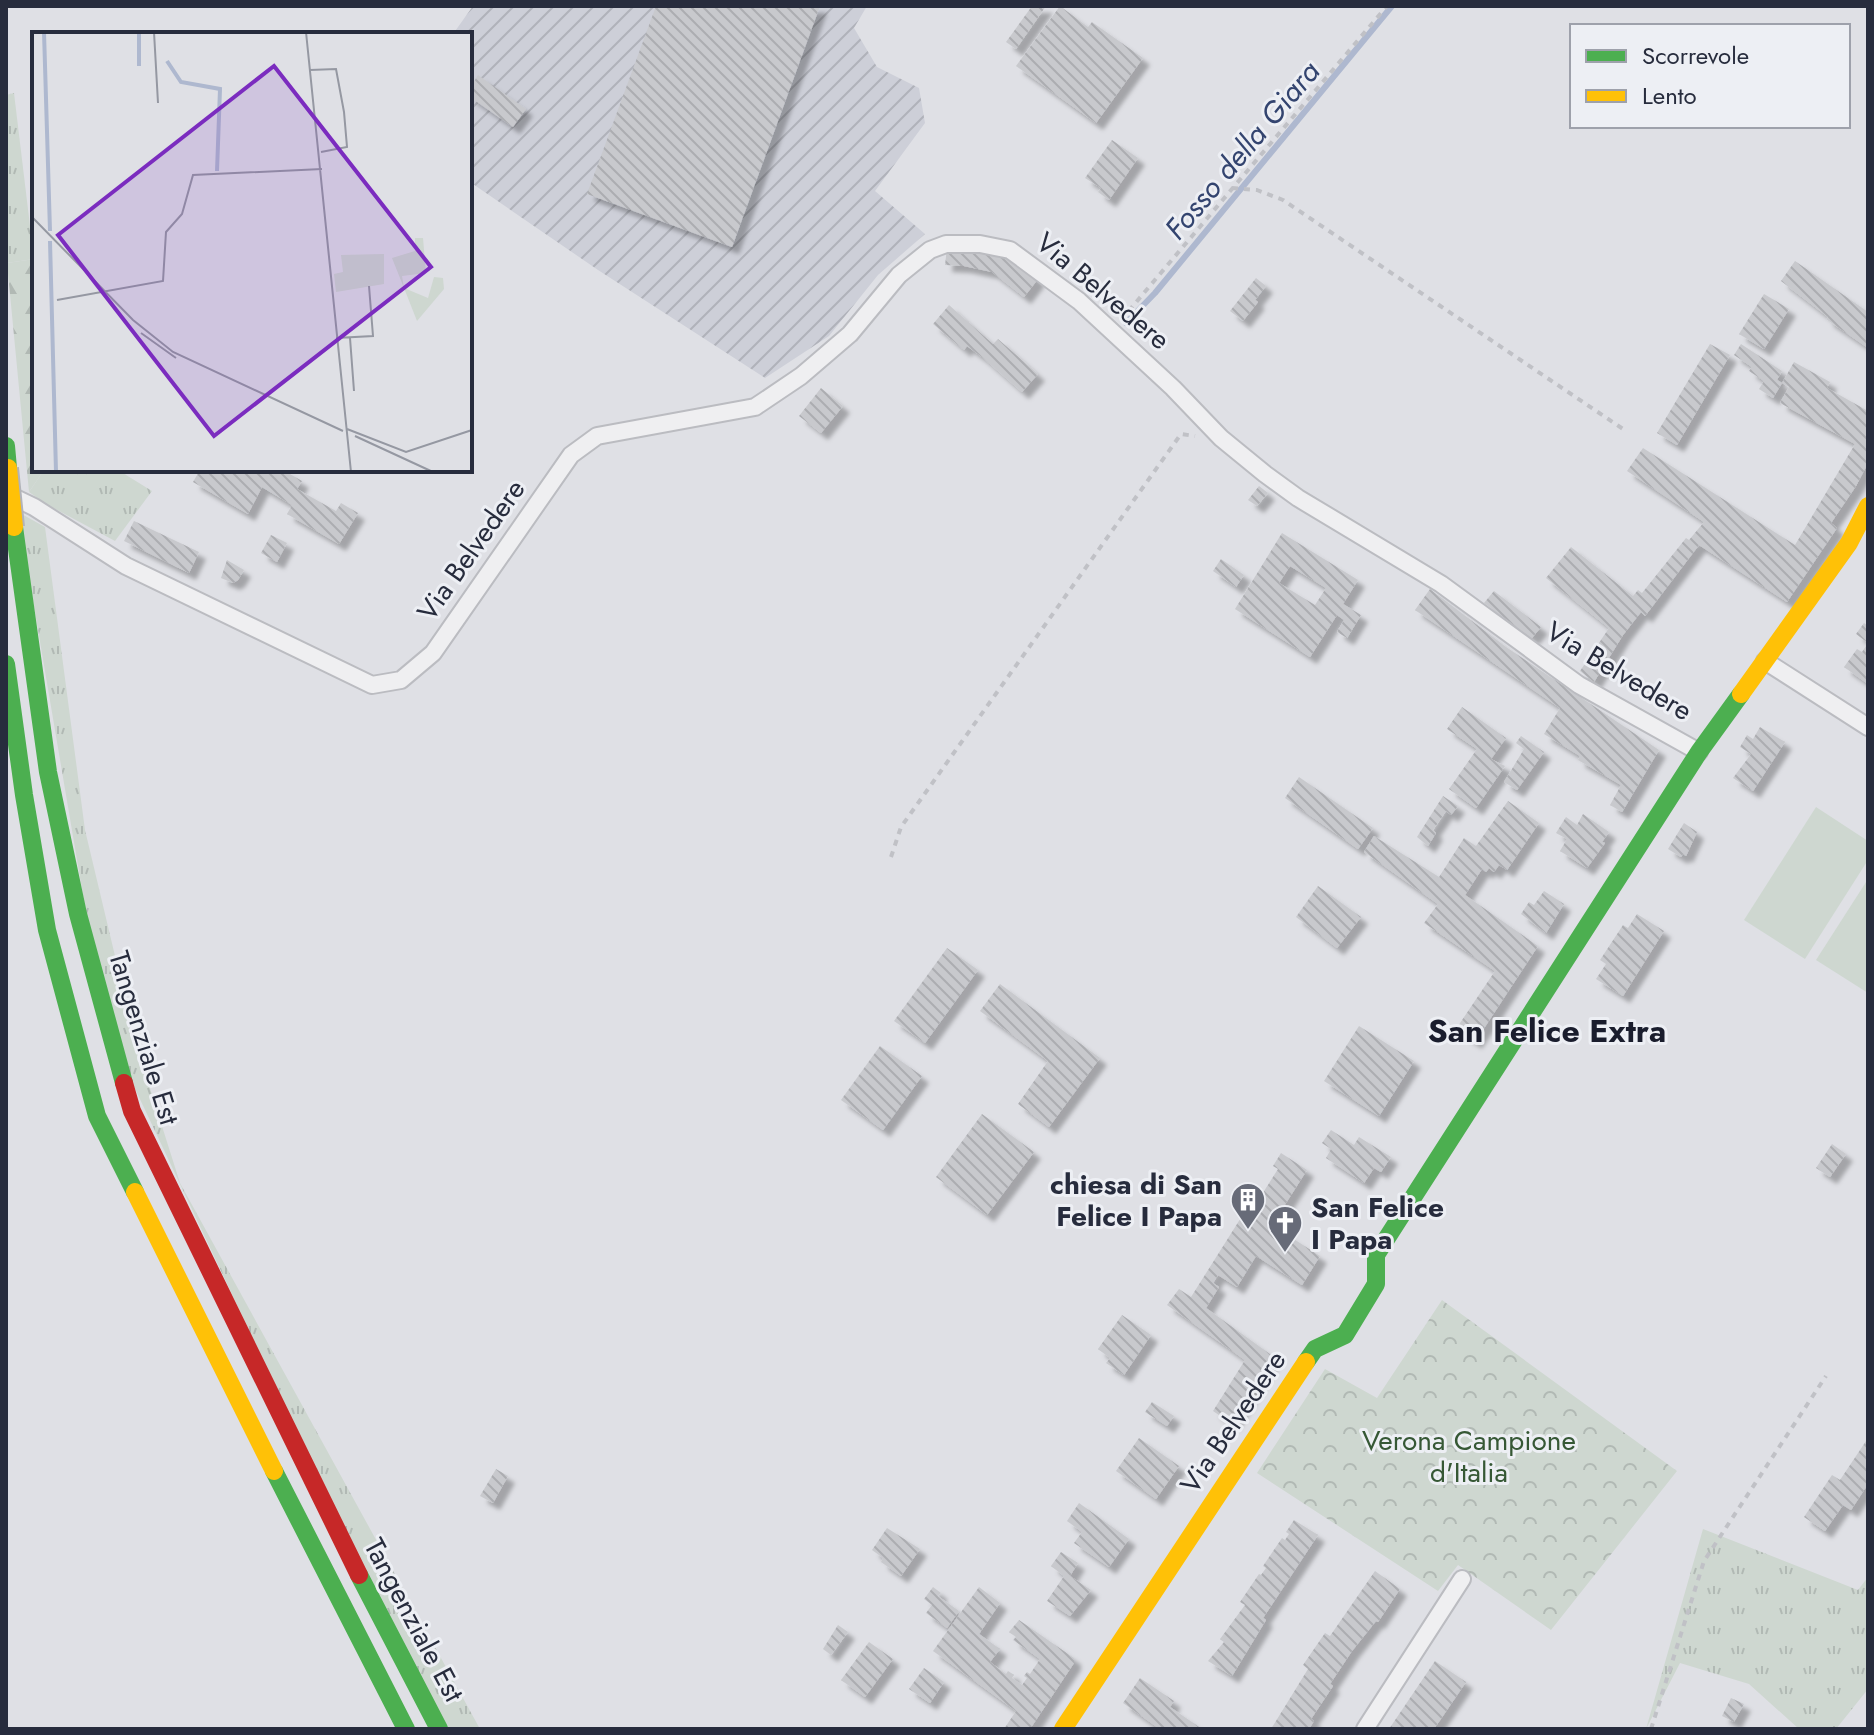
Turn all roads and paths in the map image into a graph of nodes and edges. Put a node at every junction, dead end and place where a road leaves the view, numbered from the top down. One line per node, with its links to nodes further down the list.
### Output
1 (1387, 6): 2 (path)
2 (1232, 188): 3 (path); 4 (path)
3 (1112, 331): 5 (street, Via Belvedere); 7 (street, Via Belvedere)
4 (1623, 429)
5 (1221, 438): 12 (street, Via Belvedere); 13 (path)
6 (6, 446): 18 (main road, Tangenziale Est, bridge)
7 (6, 494)
8 (1868, 506): 9 (main road, Via Belvedere)
9 (1765, 661): 11 (street); 12 (main road, Via Belvedere)
10 (6, 664): 17 (main road, Tangenziale Est)
11 (1868, 727)
12 (1699, 752): 16 (main road, Via Belvedere)
13 (891, 857)
14 (1826, 1376): 20 (path)
15 (1462, 1579): 19 (street)
16 (1066, 1728)
17 (406, 1729)
18 (439, 1729)
19 (1365, 1729)
20 (1651, 1729)

